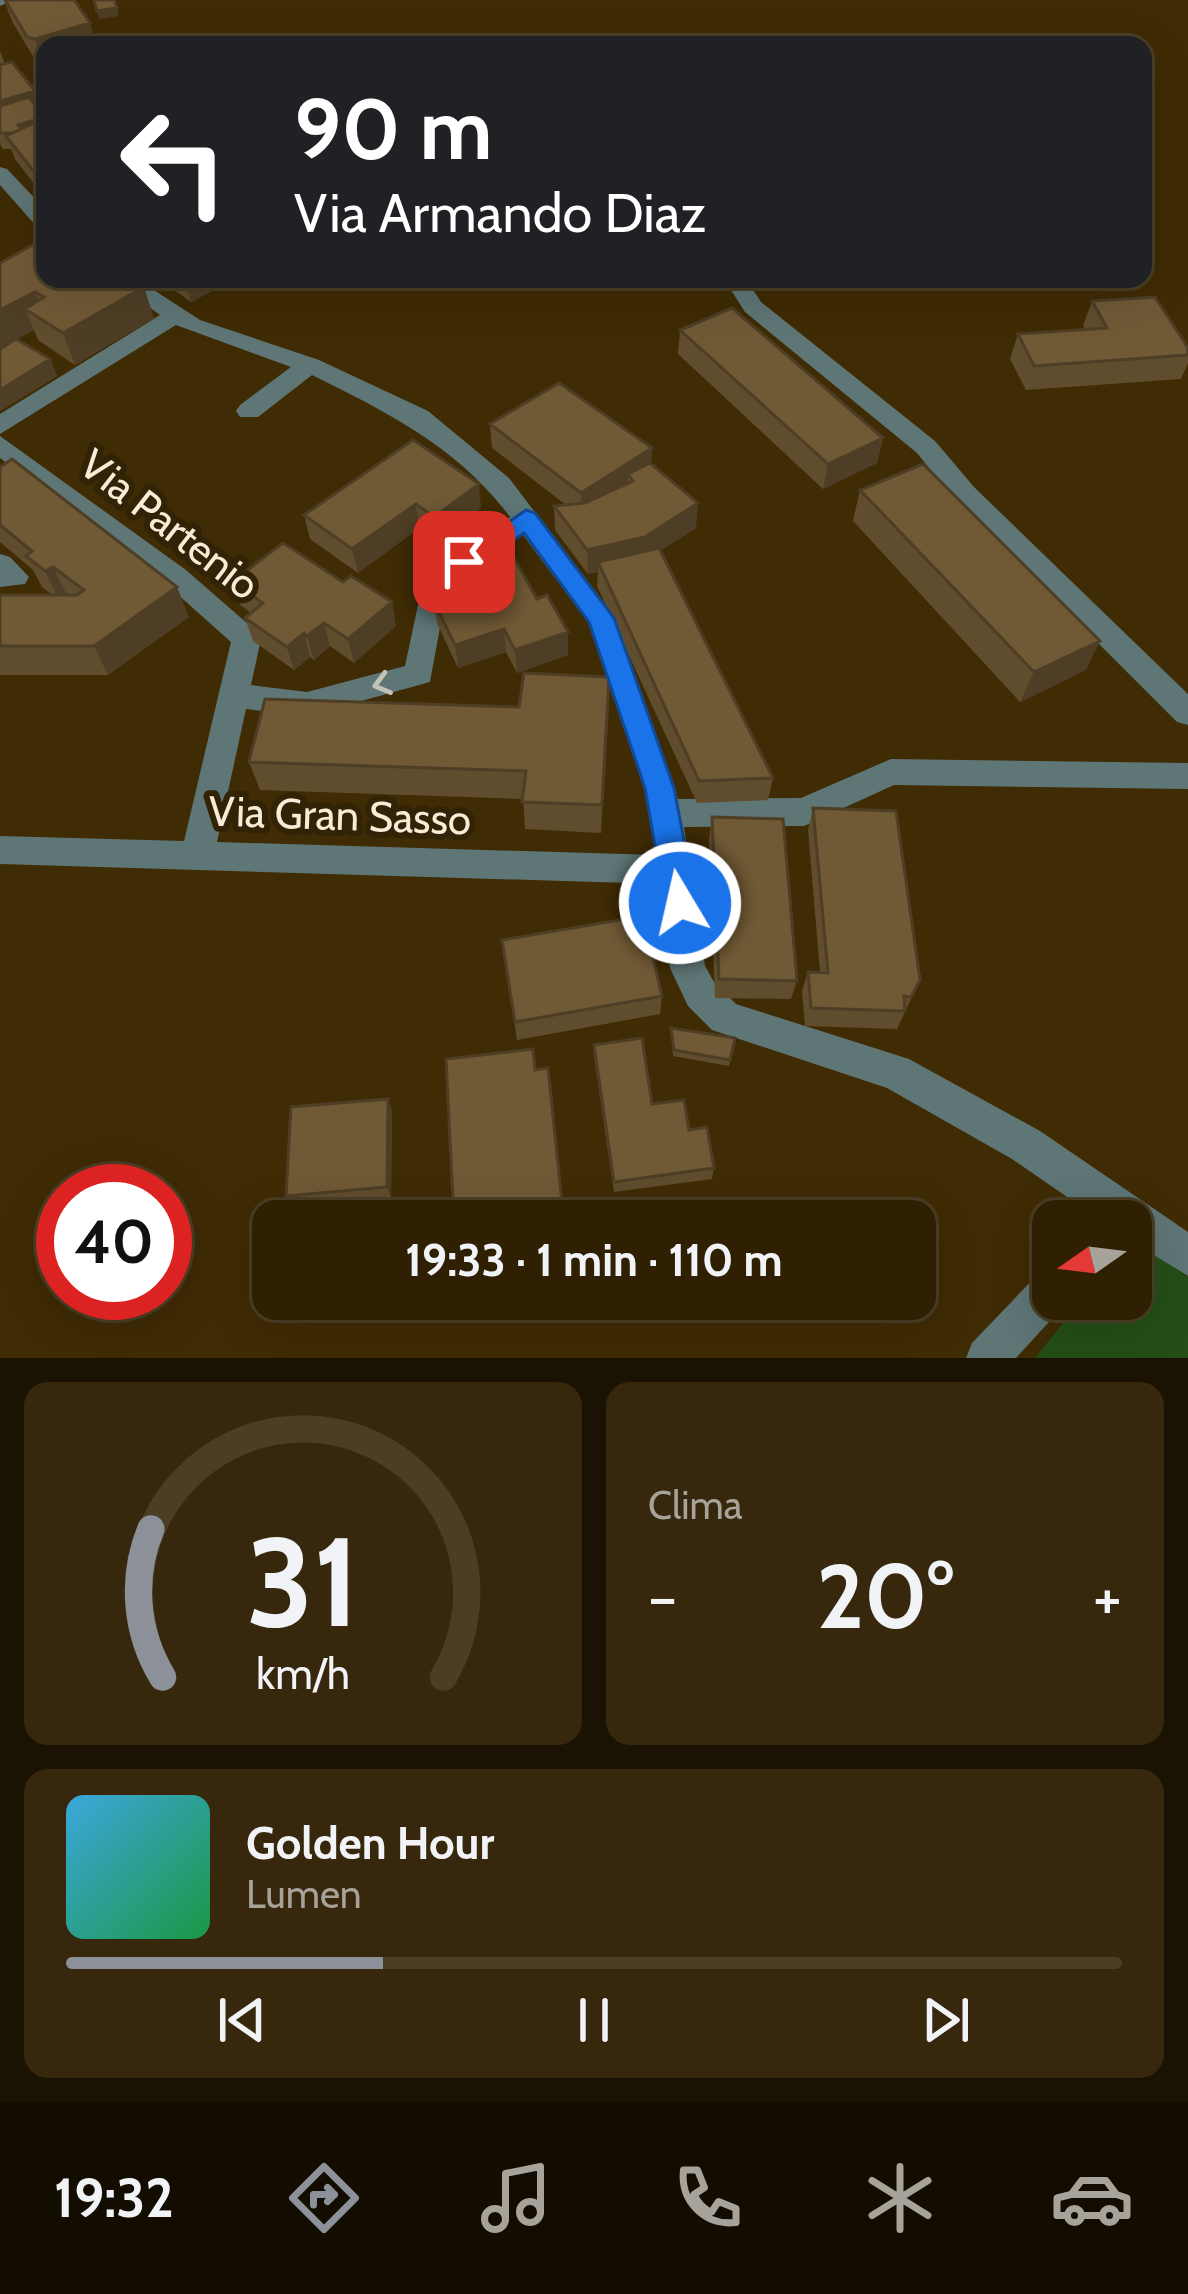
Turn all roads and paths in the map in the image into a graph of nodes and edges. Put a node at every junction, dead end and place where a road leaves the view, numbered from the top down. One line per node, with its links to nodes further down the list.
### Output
1 (0, 173): 2 (street)
2 (36, 212)
3 (136, 288): 5 (street)
4 (741, 288): 14 (street)
5 (176, 315): 6 (street); 8 (street)
6 (310, 365): 7 (street); 10 (street)
7 (248, 410)
8 (0, 426)
9 (0, 445): 13 (street, Via Partenio)
10 (526, 519): 13 (street, one-way to 13); 16 (street)
11 (0, 564): 12 (street)
12 (0, 577)
13 (233, 695): 18 (street, Via Partenio)
14 (1188, 712)
15 (1188, 776): 16 (street)
16 (665, 813): 19 (street)
17 (0, 850): 18 (street, Via Gran Sasso)
18 (197, 856): 19 (street, Via Gran Sasso)
19 (677, 870): 20 (street)
20 (1099, 1200)
21 (1152, 1235): 22 (street)
22 (1188, 1256)
23 (1032, 1310): 24 (street)
24 (987, 1358)

